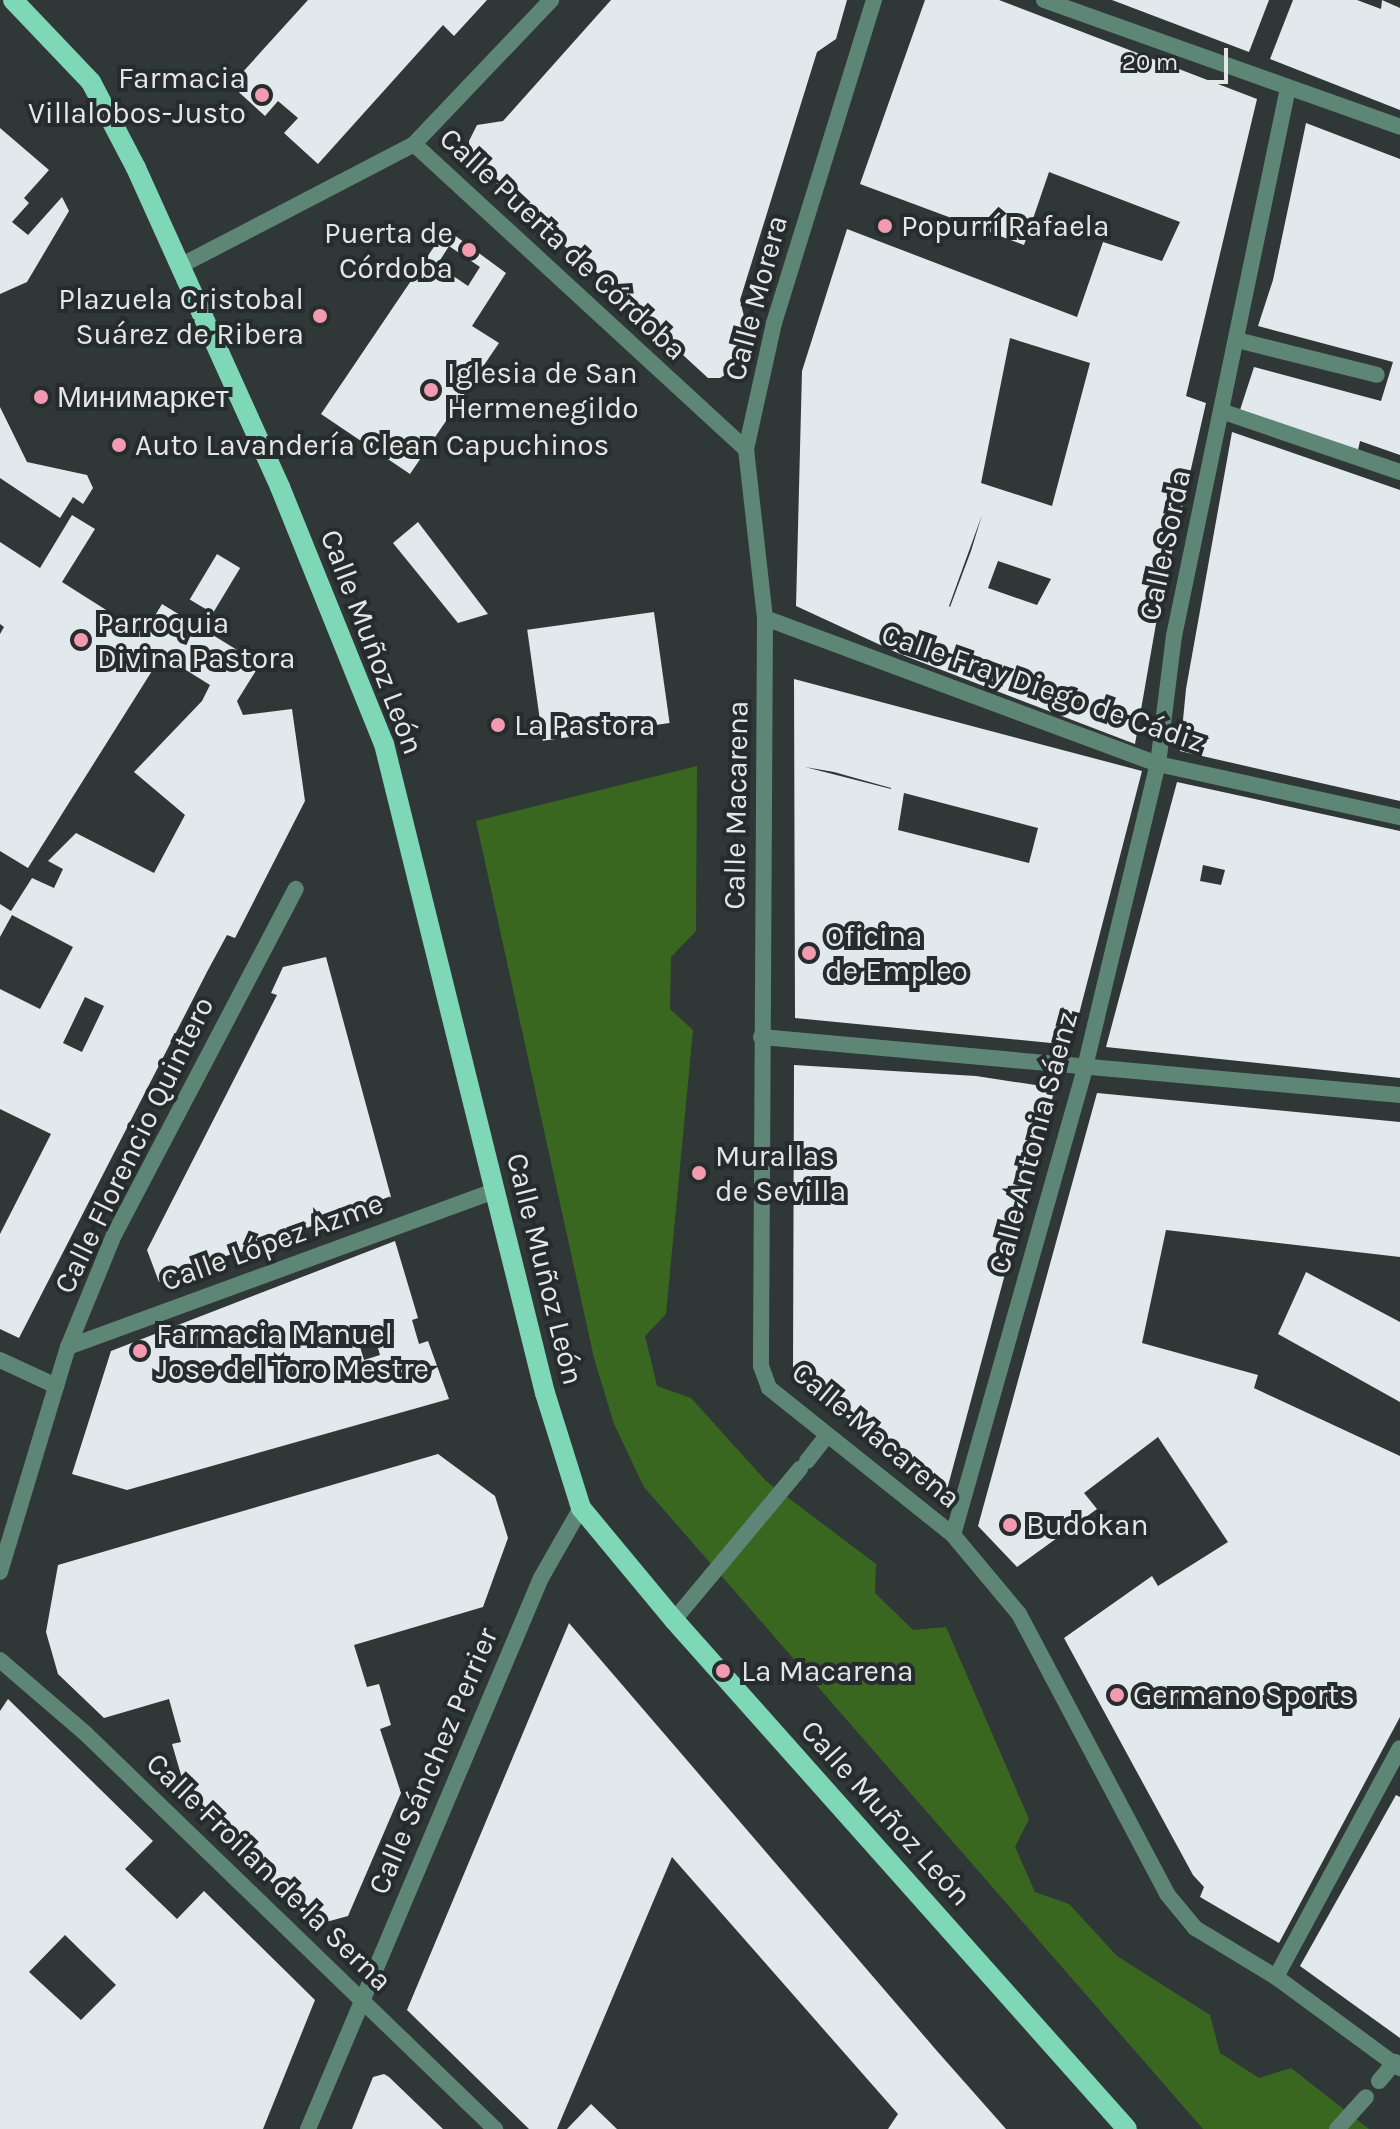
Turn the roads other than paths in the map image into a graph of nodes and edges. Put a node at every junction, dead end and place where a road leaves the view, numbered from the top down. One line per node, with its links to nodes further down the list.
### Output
1 (13, 0): 8 (main road, Calle Muñoz León)
2 (551, 0): 7 (street)
3 (874, 0): 12 (street, Calle Morera)
4 (1044, 0): 5 (street)
5 (1288, 88): 6 (street); 9 (street, Calle Sorda)
6 (1400, 127)
7 (414, 144): 8 (street); 12 (street, Calle Puerta de Córdoba)
8 (180, 266): 21 (main road, Calle Muñoz León)
9 (1237, 340): 10 (street); 11 (street, Calle Sorda)
10 (1377, 375)
11 (1221, 411): 13 (street); 15 (street, Calle Sorda)
12 (746, 449): 14 (street, Calle Morera)
13 (1400, 472)
14 (765, 618): 15 (street, Calle Fray Diego de Cádiz); 18 (street, Calle Macarena)
15 (1158, 764): 16 (street, Calle Fray Diego de Cádiz); 19 (street, Calle Antonia Sáenz)
16 (1400, 817)
17 (296, 889): 22 (street, Calle Florencio Quintero)
18 (761, 1037): 19 (street); 25 (street, Calle Macarena)
19 (1085, 1067): 20 (street); 27 (street, Calle Antonia Sáenz)
20 (1400, 1095)
21 (495, 1191): 22 (street, Calle López Azme); 26 (main road, Calle Muñoz León)
22 (68, 1347): 24 (street, Calle Florencio Quintero)
23 (0, 1360): 24 (street)
24 (56, 1386): 28 (street, Calle Florencio Quintero)
25 (826, 1437): 27 (street, Calle Macarena); 29 (street)
26 (581, 1508): 29 (main road, Calle Muñoz León); 33 (street, Calle Sánchez Perrier)
27 (953, 1535): 32 (street, Calle Macarena)
28 (0, 1572)
29 (674, 1620): 39 (main road, Calle Muñoz León)
30 (0, 1660): 33 (street, Calle Froilan de la Serna)
31 (1400, 1748): 32 (street)
32 (1276, 1977): 34 (street, Calle Macarena)
33 (362, 2001): 37 (street, Calle Sánchez Perrier); 38 (street, Calle Froilan de la Serna)
34 (1397, 2065): 35 (street)
35 (1379, 2081)
36 (1366, 2097): 40 (street)
37 (308, 2129)
38 (495, 2129)
39 (1127, 2129)
40 (1337, 2129)

